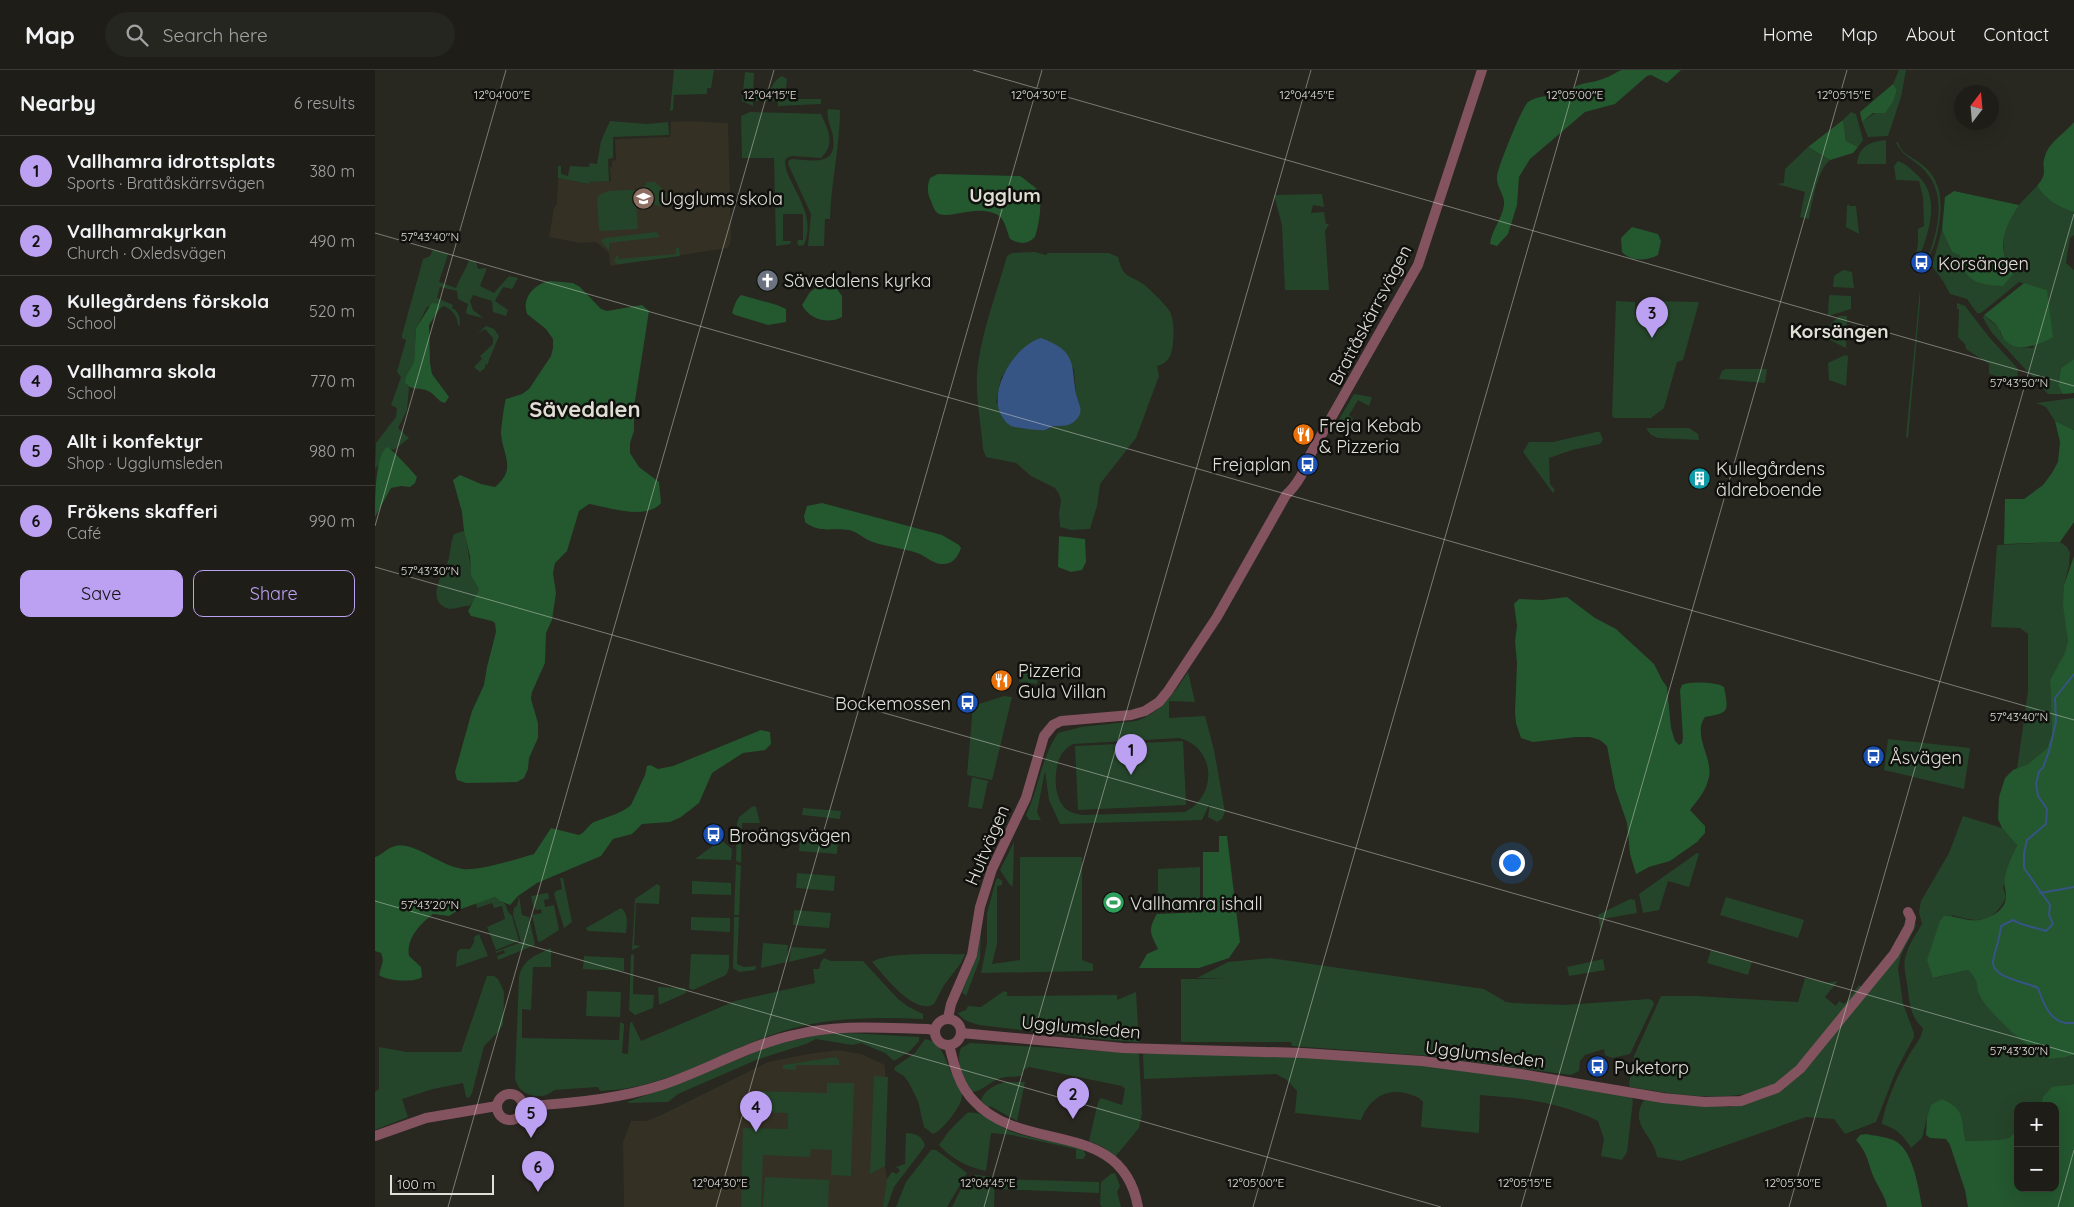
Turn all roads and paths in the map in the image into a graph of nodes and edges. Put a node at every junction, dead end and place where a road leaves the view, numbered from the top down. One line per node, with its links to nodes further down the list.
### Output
1 (1482, 70): 2 (street, Brattåskärrsvägen)
2 (1061, 721): 4 (street, Hultvägen)
3 (1908, 912): 6 (street, Ugglumsleden)
4 (948, 1018): 5 (street); 6 (street)
5 (935, 1030): 7 (street); 9 (street)
6 (961, 1033): 7 (street)
7 (949, 1045): 11 (street)
8 (497, 1106): 9 (street); 9 (street); 10 (street)
9 (523, 1106)
10 (375, 1136)
11 (1138, 1207)

